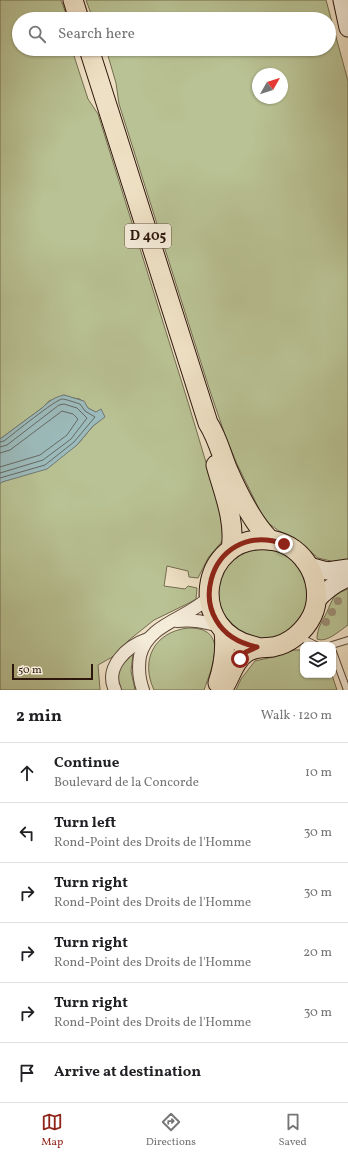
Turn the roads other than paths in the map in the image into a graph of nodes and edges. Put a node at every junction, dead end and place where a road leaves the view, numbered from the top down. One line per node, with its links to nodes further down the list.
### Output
1 (74, 0): 3 (main road)
2 (342, 0): 4 (street)
3 (78, 12)
4 (348, 28)
5 (91, 56): 6 (main road, D 405)
6 (208, 423): 7 (main road, D 405); 8 (main road, D 405)
7 (270, 540): 8 (main road); 9 (main road)
8 (231, 549): 12 (main road)
9 (309, 566): 10 (street); 13 (main road)
10 (348, 568)
11 (348, 578): 13 (street)
12 (209, 597): 14 (street); 15 (main road)
13 (316, 601): 16 (main road)
14 (171, 622): 15 (street); 17 (street)
15 (222, 629): 21 (main road); 25 (main road)
16 (296, 636): 19 (lane); 21 (main road)
17 (148, 639): 23 (street); 24 (street)
18 (348, 640): 20 (lane)
19 (311, 642)
20 (336, 644)
21 (257, 647): 26 (main road)
22 (336, 660): 27 (lane)
23 (115, 690)
24 (143, 690)
25 (217, 690)
26 (222, 690)
27 (348, 690)

